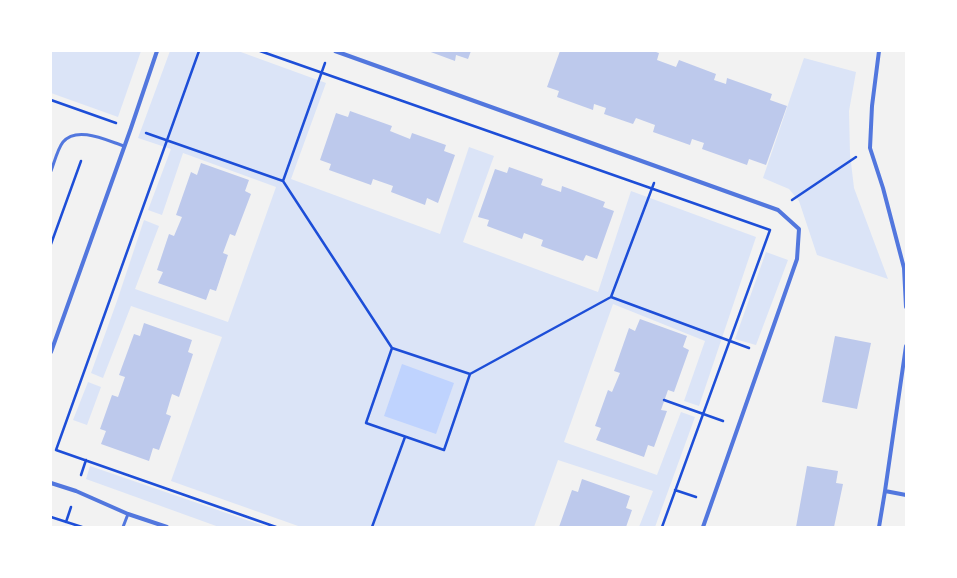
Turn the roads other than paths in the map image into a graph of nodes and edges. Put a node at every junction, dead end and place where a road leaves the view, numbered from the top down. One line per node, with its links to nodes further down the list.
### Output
1 (157, 51): 4 (street)
2 (335, 51): 15 (street)
3 (879, 51): 6 (street)
4 (124, 146): 5 (lane); 8 (street)
5 (51, 171)
6 (906, 307)
7 (906, 346): 10 (street)
8 (51, 352)
9 (51, 483): 12 (street)
10 (885, 491): 11 (street); 16 (street)
11 (906, 495)
12 (128, 514): 13 (lane); 14 (street)
13 (123, 527)
14 (167, 527)
15 (703, 527)
16 (879, 527)

